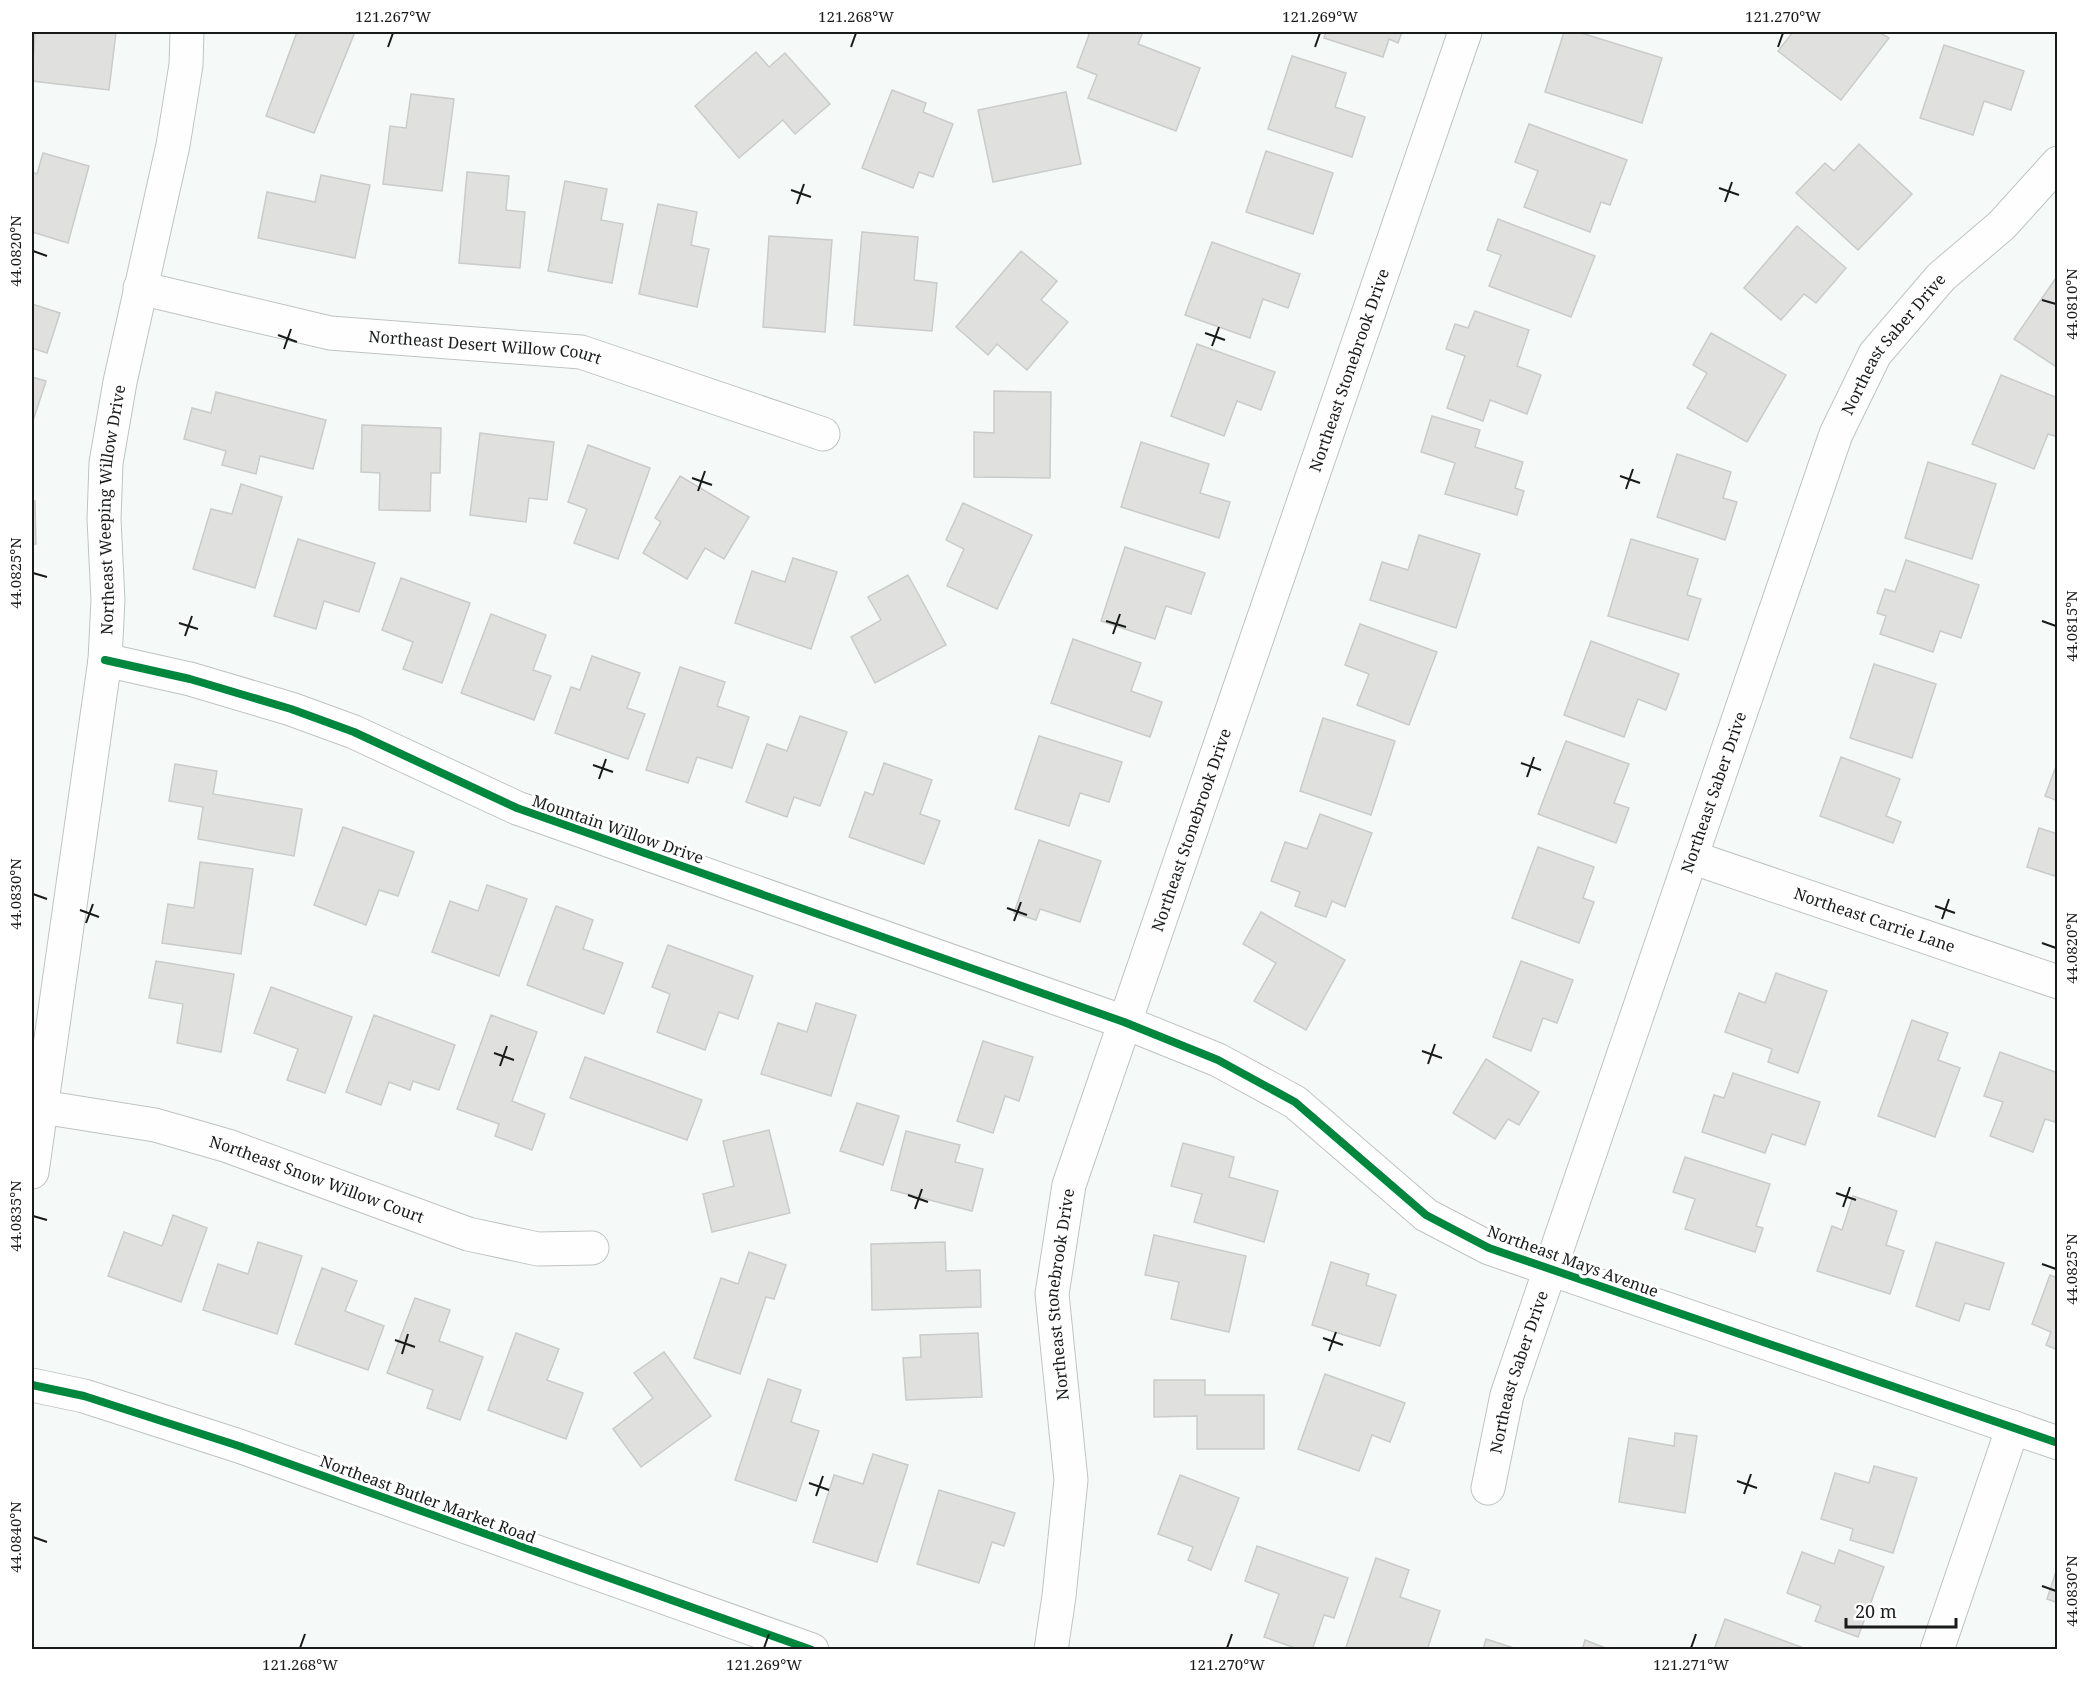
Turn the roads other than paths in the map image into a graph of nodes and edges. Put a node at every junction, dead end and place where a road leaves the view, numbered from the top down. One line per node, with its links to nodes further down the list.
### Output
1 (187, 32): 4 (street, Northeast Weeping Willow Drive)
2 (1465, 32): 9 (street, Northeast Stonebrook Drive)
3 (2058, 163): 7 (street, Northeast Saber Drive)
4 (140, 288): 5 (street, Northeast Desert Willow Court); 6 (street, Northeast Weeping Willow Drive)
5 (823, 434)
6 (105, 660): 9 (street, Mountain Willow Drive); 10 (street, Northeast Weeping Willow Drive)
7 (1690, 857): 8 (street, Northeast Carrie Lane); 13 (street, Northeast Saber Drive)
8 (2058, 982)
9 (1124, 1022): 13 (street, Northeast Mays Avenue); 19 (street, Northeast Stonebrook Drive)
10 (42, 1107): 11 (street, Northeast Weeping Willow Drive); 12 (street, Northeast Snow Willow Court)
11 (32, 1172)
12 (592, 1248)
13 (1549, 1269): 15 (street, Northeast Mays Avenue); 17 (street, Northeast Saber Drive)
14 (32, 1385): 18 (street, Northeast Butler Market Road)
15 (2013, 1427): 16 (street, Northeast Mays Avenue); 20 (street)
16 (2058, 1443)
17 (1488, 1488)
18 (812, 1650)
19 (1051, 1650)
20 (1936, 1650)

